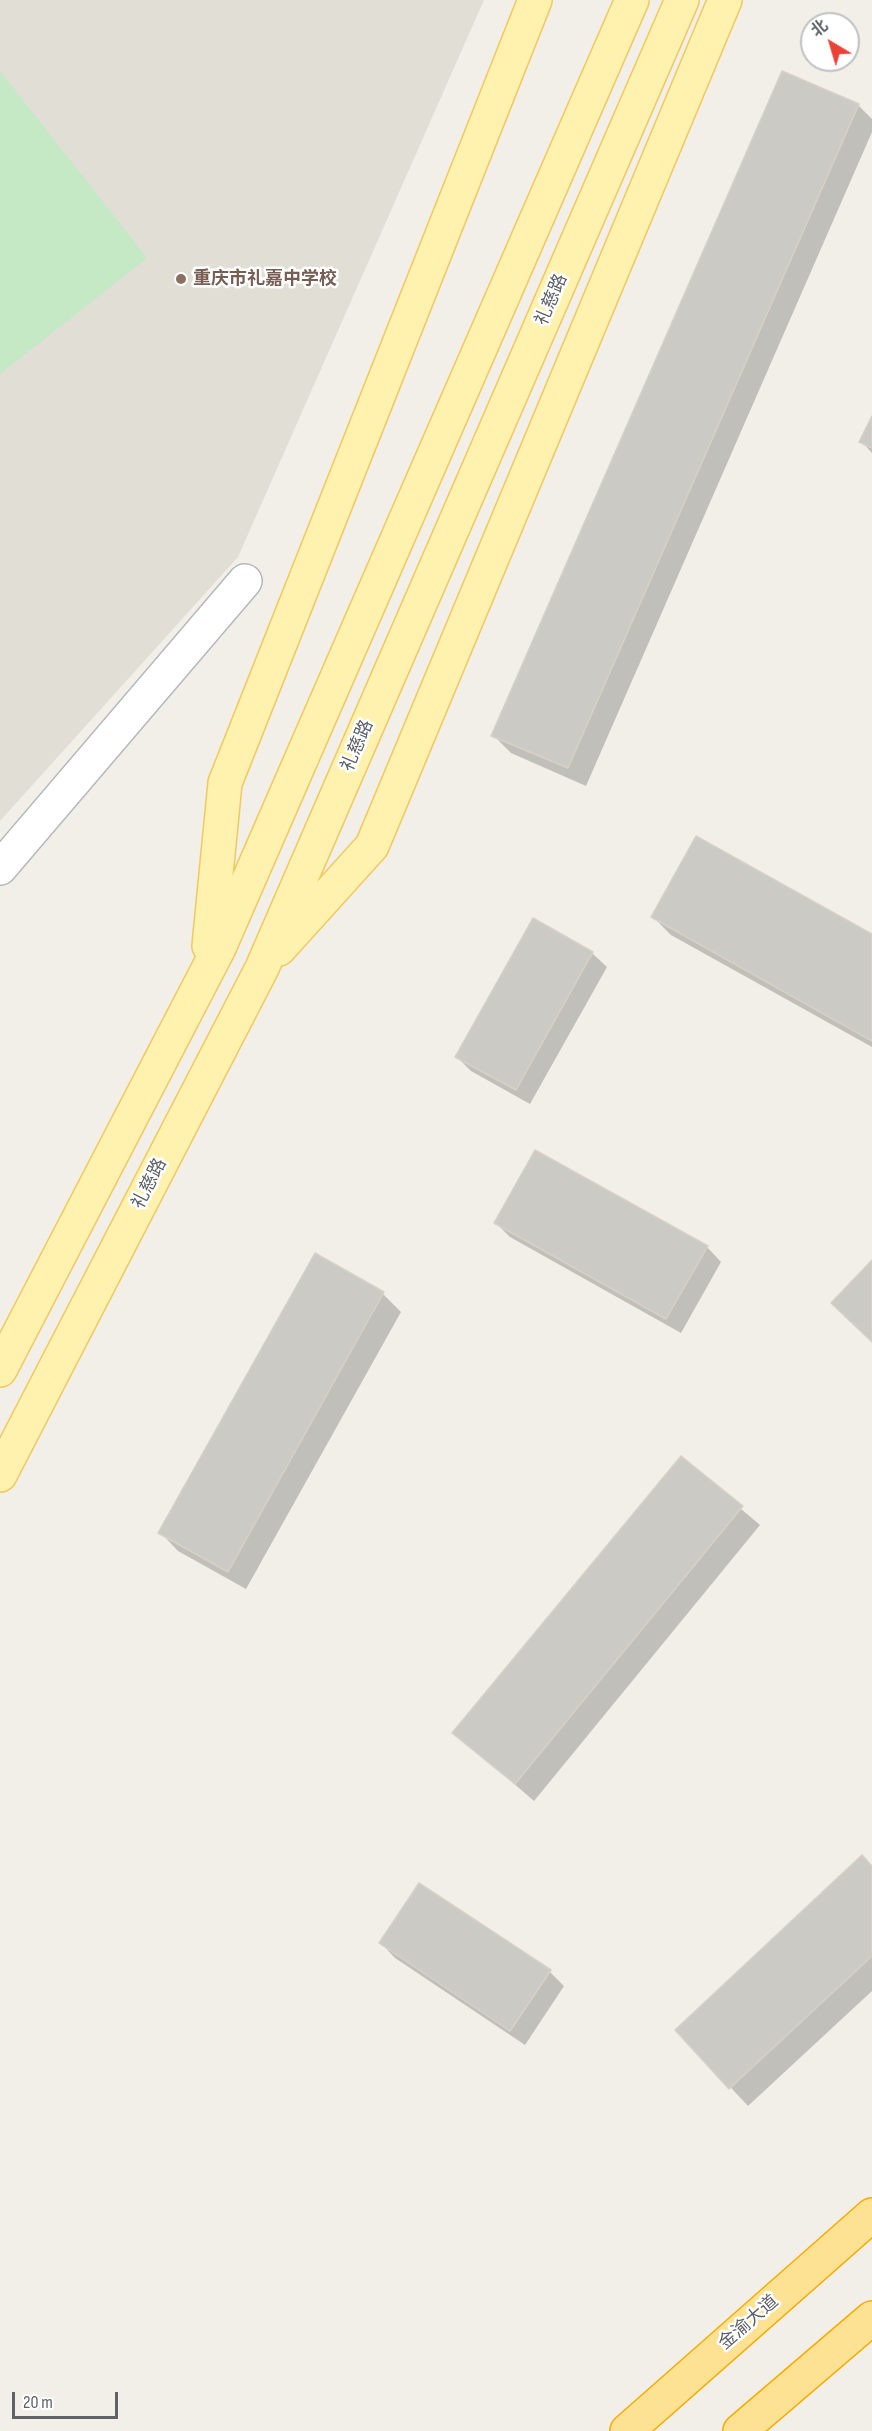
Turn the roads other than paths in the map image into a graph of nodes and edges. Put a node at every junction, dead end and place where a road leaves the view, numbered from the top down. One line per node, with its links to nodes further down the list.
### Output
1 (535, 0): 8 (main road)
2 (632, 0): 8 (main road)
3 (682, 0): 7 (main road, 礼慈路)
4 (725, 0): 7 (main road)
5 (245, 582): 6 (street)
6 (0, 868)
7 (262, 968): 10 (main road, 礼慈路)
8 (207, 970): 9 (main road)
9 (0, 1370)
10 (0, 1475)
11 (872, 2215): 13 (highway, 金渝大道)
12 (872, 2318): 14 (highway)
13 (627, 2431)
14 (740, 2431)

